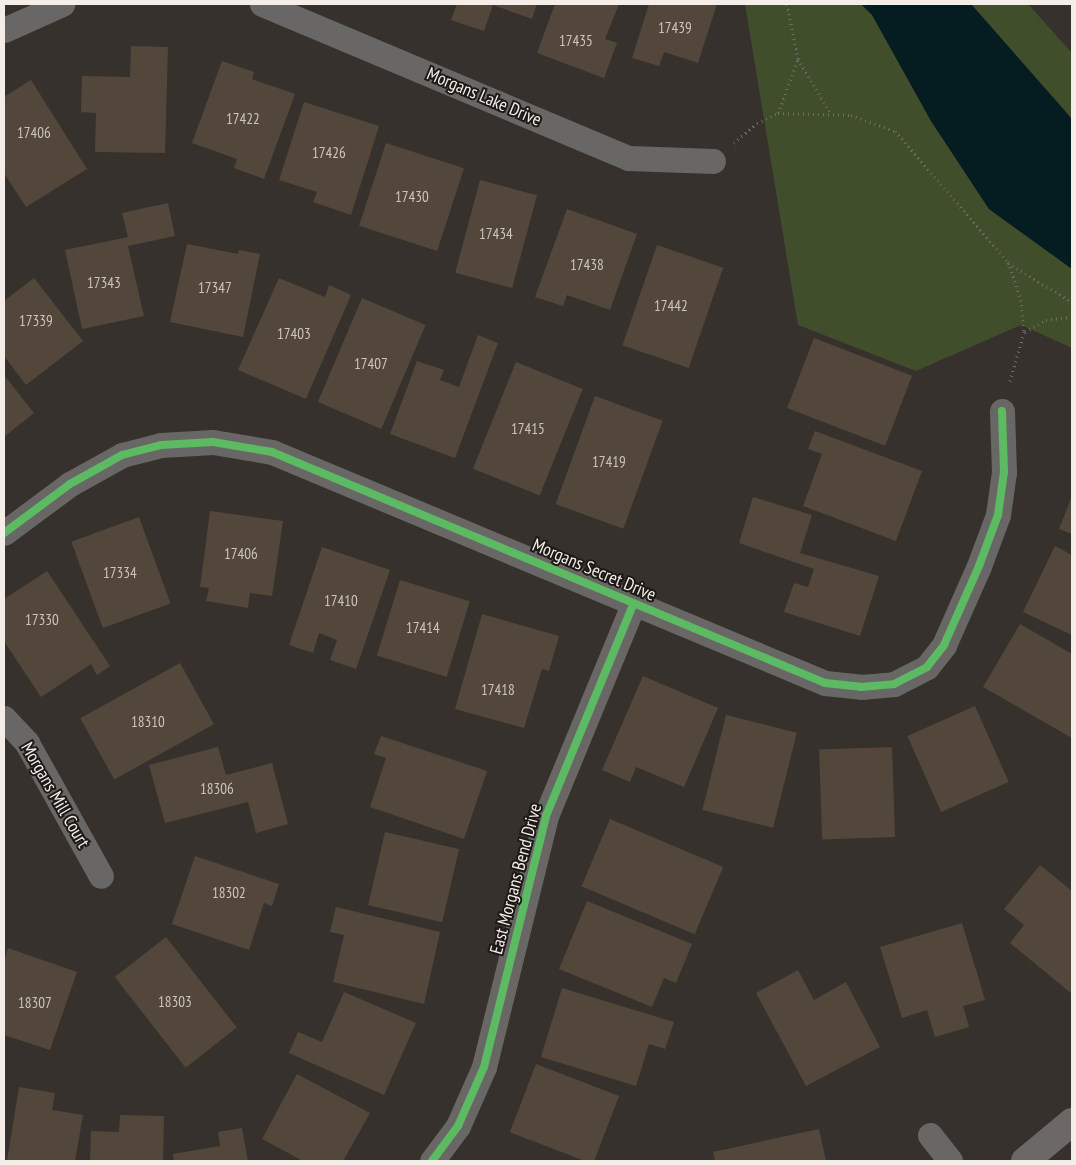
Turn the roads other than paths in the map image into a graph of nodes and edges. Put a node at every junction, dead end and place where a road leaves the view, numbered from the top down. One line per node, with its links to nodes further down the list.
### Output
1 (62, 4): 3 (street)
2 (262, 4): 4 (street, Morgans Lake Drive)
3 (4, 30)
4 (713, 161)
5 (1002, 411): 7 (street, Morgans Secret Drive)
6 (4, 534): 7 (street, Morgans Secret Drive)
7 (634, 603): 12 (street, East Morgans Bend Drive)
8 (4, 718): 9 (street, Morgans Mill Court)
9 (101, 876)
10 (1072, 1122): 14 (street)
11 (930, 1135): 13 (street)
12 (432, 1161)
13 (950, 1161)
14 (1025, 1161)

